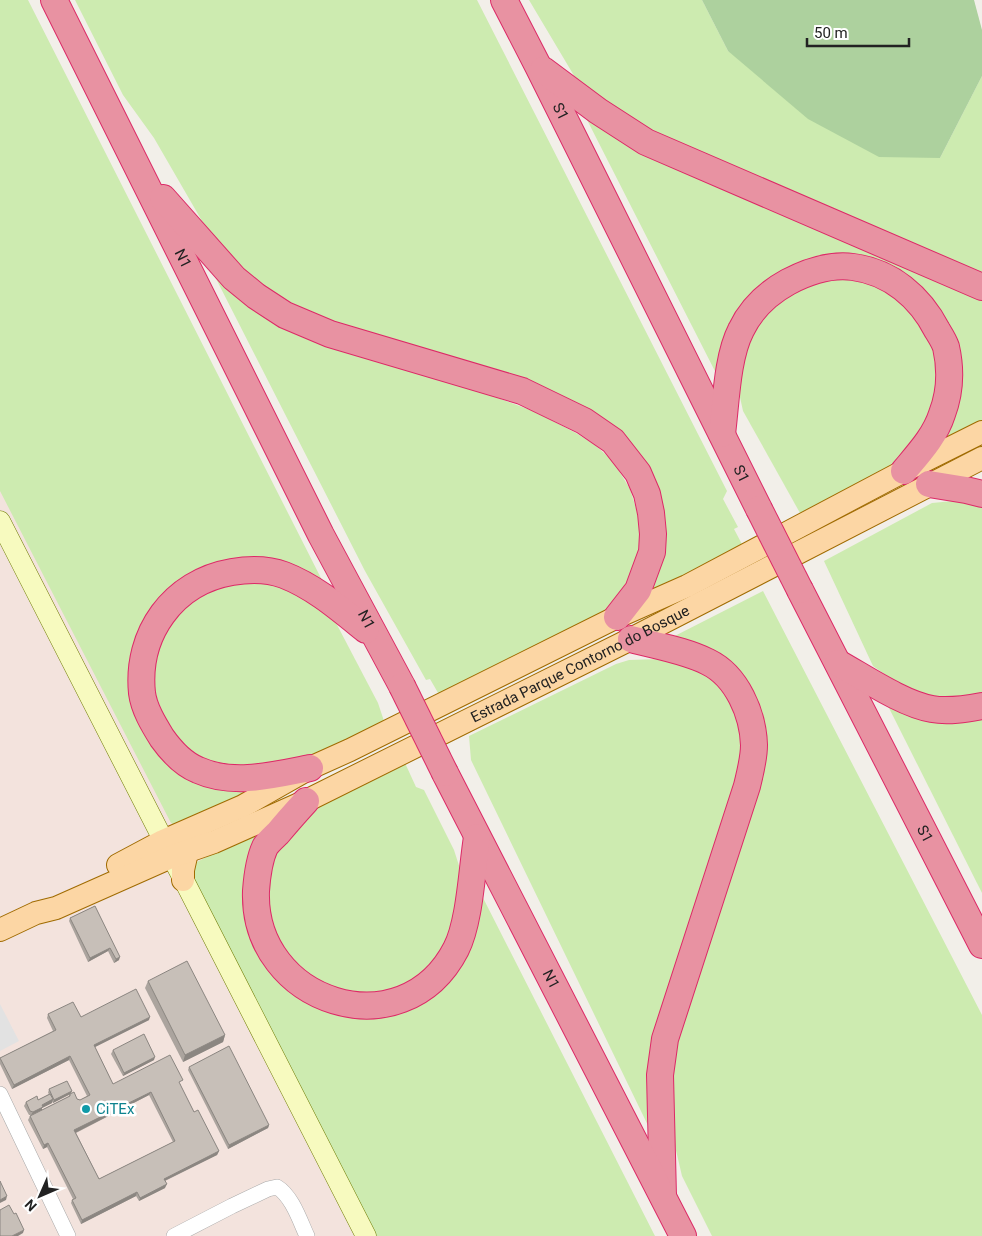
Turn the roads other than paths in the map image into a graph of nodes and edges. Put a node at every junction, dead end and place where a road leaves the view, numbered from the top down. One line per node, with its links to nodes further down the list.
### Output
1 (54, 0): 4 (highway, N1)
2 (504, 0): 3 (highway, S1)
3 (538, 66): 5 (highway); 7 (highway, S1)
4 (136, 167): 13 (highway); 14 (highway, N1)
5 (982, 287)
6 (982, 432): 9 (main road, Estrada Parque Contorno do Bosque)
7 (722, 434): 9 (highway); 16 (highway, S1, bridge)
8 (982, 458): 10 (main road, Estrada Parque Contorno do Bosque)
9 (904, 471): 13 (main road, Estrada Parque Contorno do Bosque)
10 (929, 484): 11 (highway); 15 (main road, Estrada Parque Contorno do Bosque)
11 (982, 494)
12 (0, 521): 21 (main road)
13 (617, 617): 18 (main road, Estrada Parque Contorno do Bosque)
14 (374, 636): 18 (highway); 20 (highway, N1, bridge)
15 (631, 639): 19 (main road, Estrada Parque Contorno do Bosque); 27 (highway)
16 (838, 663): 17 (highway); 25 (highway, S1)
17 (982, 706)
18 (310, 768): 21 (main road, Estrada Parque Contorno do Bosque)
19 (306, 801): 20 (highway); 21 (main road, Estrada Parque Contorno do Bosque)
20 (477, 837): 27 (highway, N1)
21 (171, 849): 22 (main road); 23 (main road); 23 (main road)
22 (183, 880): 31 (main road)
23 (36, 913): 24 (main road)
24 (0, 930)
25 (982, 945)
26 (0, 1094): 28 (street)
27 (663, 1196): 32 (highway, N1)
28 (68, 1236)
29 (174, 1236): 30 (street)
30 (307, 1236)
31 (366, 1236)
32 (683, 1236)

